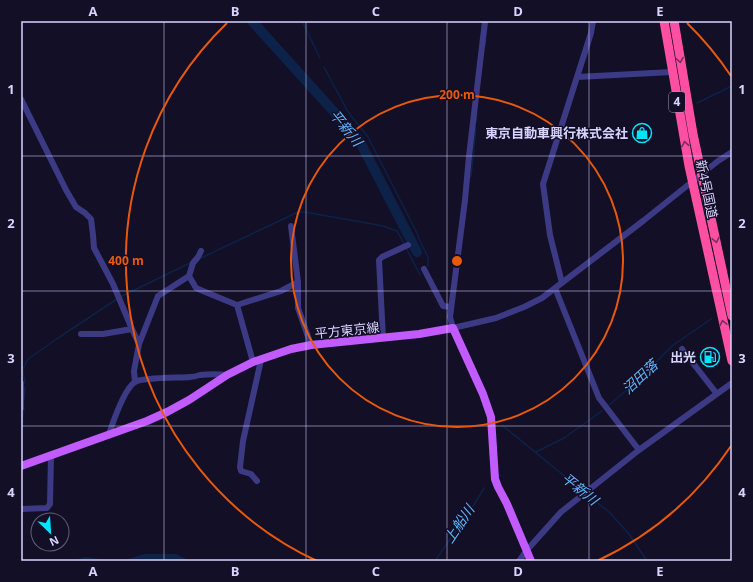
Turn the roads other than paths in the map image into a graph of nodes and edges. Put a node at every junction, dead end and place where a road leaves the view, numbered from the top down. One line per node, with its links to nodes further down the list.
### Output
1 (485, 21): 20 (street)
2 (593, 21): 6 (street)
3 (664, 21): 5 (highway, 新4号国道 / 4)
4 (674, 21): 9 (highway, 新4号国道 / 4, one-way to 9)
5 (672, 72): 6 (street); 10 (highway, 新4号国道 / 4, one-way to 5)
6 (577, 78): 17 (street)
7 (21, 99): 23 (street)
8 (732, 152): 9 (street)
9 (701, 175): 10 (street); 21 (highway, 新4号国道 / 4, one-way to 21)
10 (692, 182): 17 (street); 30 (highway, 新4号国道 / 4, one-way to 10)
11 (291, 226): 16 (street)
12 (408, 245): 25 (street)
13 (201, 251): 15 (street)
14 (424, 269): 20 (street)
15 (189, 276): 19 (street); 26 (street)
16 (298, 282): 19 (street); 27 (street)
17 (562, 283): 18 (street)
18 (555, 288): 22 (street); 38 (street)
19 (237, 305): 29 (street)
20 (451, 307): 22 (street)
21 (732, 316)
22 (453, 328): 25 (main road, 平方東京線); 43 (main road)
23 (132, 329): 24 (street); 26 (street)
24 (81, 334)
25 (383, 338): 27 (main road, 平方東京線)
26 (139, 344): 32 (street)
27 (311, 345): 29 (main road, 平方東京線)
28 (682, 349): 35 (street)
29 (257, 361): 31 (main road, 平方東京線); 41 (street)
30 (732, 361)
31 (227, 375): 32 (street); 37 (main road, 平方東京線)
32 (135, 382): 37 (street)
33 (21, 383): 36 (street)
34 (732, 383): 35 (street)
35 (717, 394): 38 (street)
36 (21, 408)
37 (109, 434): 39 (main road, 平方東京線)
38 (639, 450): 43 (street)
39 (51, 455): 40 (main road, 平方東京線); 42 (street)
40 (21, 466)
41 (257, 481)
42 (21, 510)
43 (527, 550): 44 (street); 45 (main road)
44 (519, 561)
45 (531, 561)

